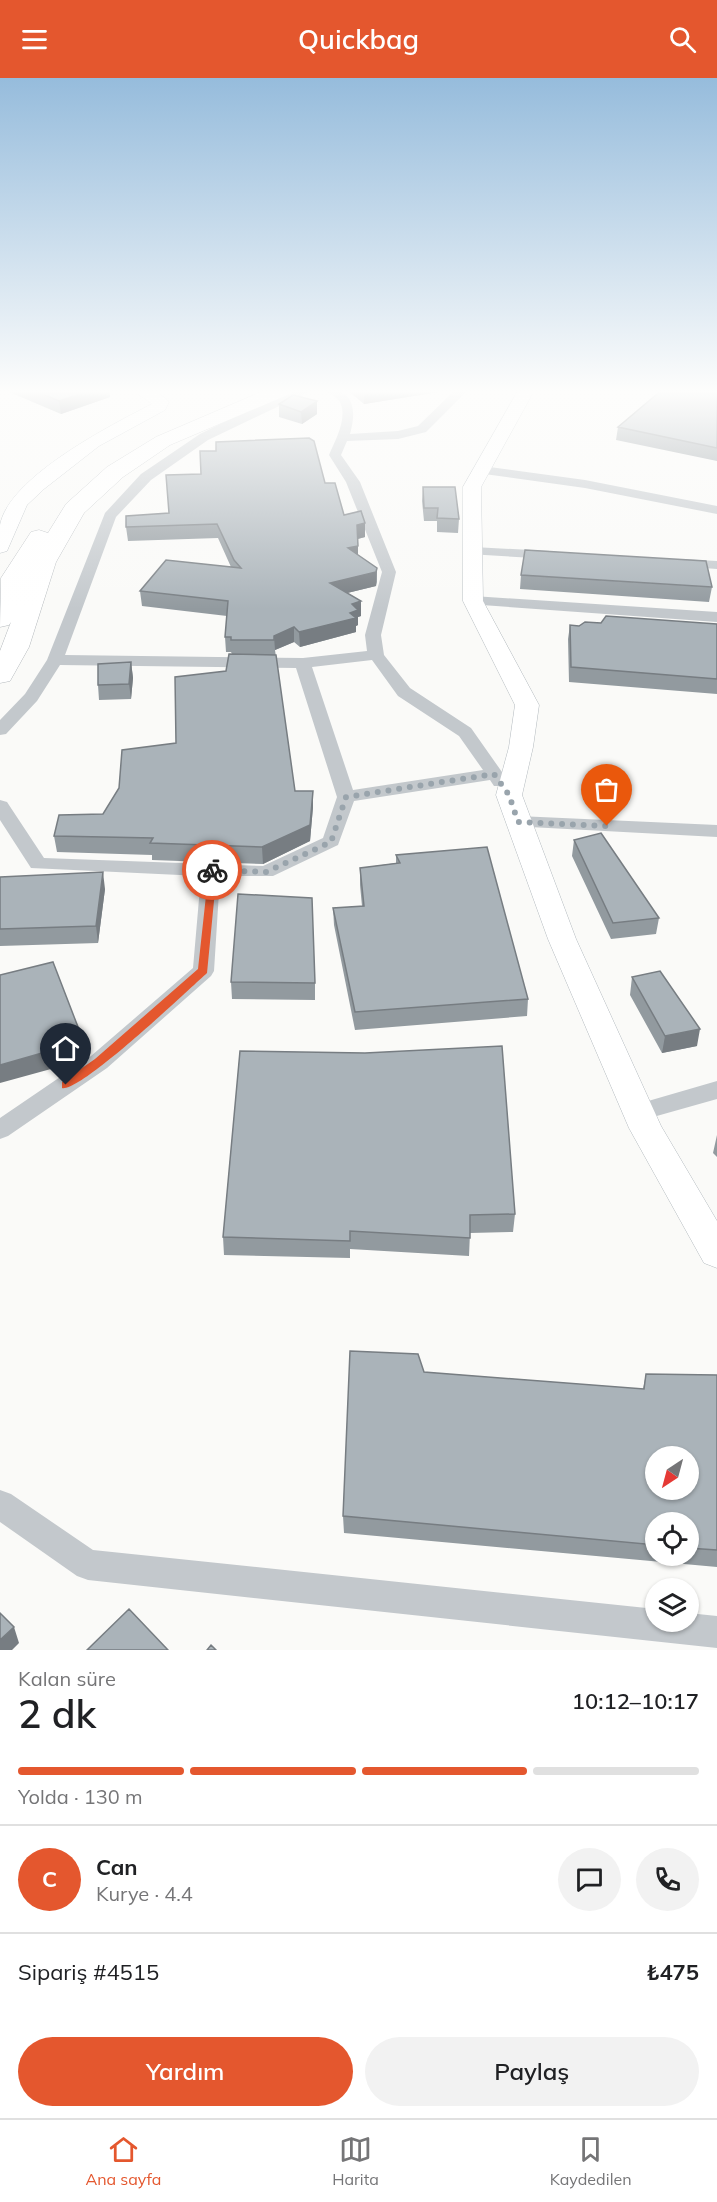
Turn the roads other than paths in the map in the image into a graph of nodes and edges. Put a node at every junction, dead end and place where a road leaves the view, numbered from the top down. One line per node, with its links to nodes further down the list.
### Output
1 (67, 462): 10 (street)
2 (105, 462): 9 (highway)
3 (131, 462): 21 (highway)
4 (167, 462): 19 (street)
5 (340, 462): 18 (street)
6 (486, 462): 7 (street)
7 (482, 471): 8 (street); 11 (street)
8 (717, 510)
9 (36, 542): 10 (street); 16 (highway)
10 (1, 545)
11 (473, 551): 12 (street); 15 (street)
12 (566, 556)
13 (670, 562): 14 (street)
14 (717, 565)
15 (473, 601): 17 (street); 23 (street)
16 (3, 612)
17 (717, 617)
18 (376, 655): 20 (street); 23 (street)
19 (55, 660): 20 (street); 22 (street)
20 (303, 663): 24 (street)
21 (0, 675)
22 (0, 730)
23 (501, 785): 24 (street); 26 (street)
24 (346, 797): 28 (street)
25 (0, 806): 28 (street)
26 (518, 822): 27 (street); 30 (street)
27 (717, 831)
28 (212, 870): 31 (street)
29 (717, 1090): 30 (street)
30 (639, 1112): 32 (street)
31 (0, 1130)
32 (717, 1253)
33 (0, 1504): 34 (street)
34 (717, 1632)

